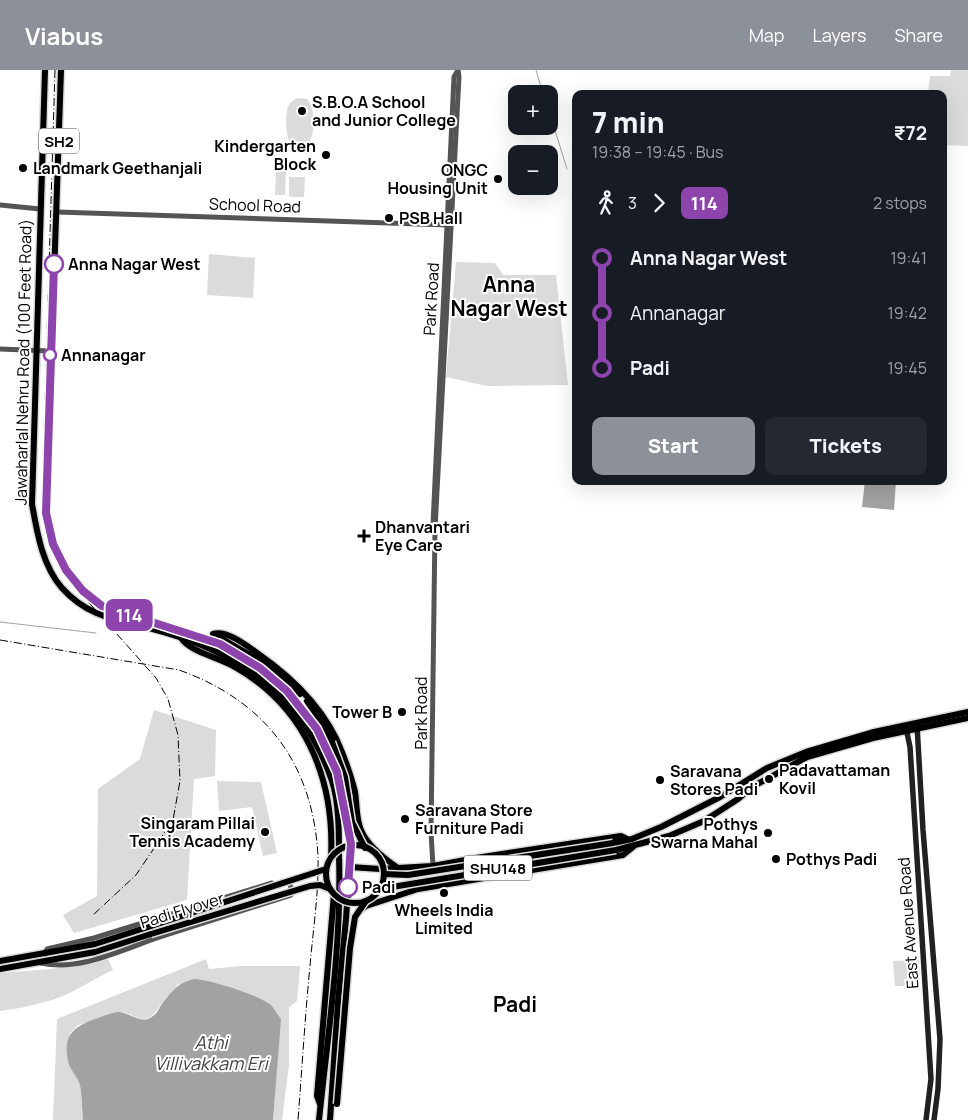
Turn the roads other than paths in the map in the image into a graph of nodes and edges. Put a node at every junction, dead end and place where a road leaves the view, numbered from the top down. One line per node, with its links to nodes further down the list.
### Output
1 (44, 70): 5 (main road, Jawaharlal Nehru Road (100 Feet Road) / SH2)
2 (61, 70): 6 (main road, Jawaharlal Nehru Road (100 Feet Road) / SH2)
3 (458, 70): 7 (street, Park Road)
4 (0, 205): 5 (street)
5 (40, 209): 10 (main road, Jawaharlal Nehru Road (100 Feet Road) / SH2)
6 (57, 212): 7 (street, School Road); 9 (main road, Jawaharlal Nehru Road (100 Feet Road) / SH2)
7 (449, 225): 24 (street, Park Road)
8 (0, 349): 10 (street)
9 (50, 351): 10 (street); 12 (main road, Jawaharlal Nehru Road (100 Feet Road) / SH2)
10 (36, 352): 13 (main road, Jawaharlal Nehru Road (100 Feet Road) / SH2)
11 (213, 634): 12 (main road); 18 (main road); 22 (main road, bridge)
12 (200, 636): 19 (main road, Jawaharlal Nehru Road (100 Feet Road) / SH2)
13 (181, 638): 23 (main road); 39 (main road, Jawaharlal Nehru Road (100 Feet Road) / SH2)
14 (968, 712): 16 (main road, SHU148)
15 (968, 718): 16 (main road, SHU148)
16 (918, 726): 17 (main road, SHU148); 43 (main road, East Avenue Road)
17 (906, 728): 20 (main road, SHU148); 21 (main road, SHU148); 42 (main road, East Avenue Road)
18 (358, 810): 19 (main road); 26 (main road)
19 (344, 812): 25 (main road, Jawaharlal Nehru Road (100 Feet Road) / SH2)
20 (628, 840): 24 (main road); 29 (main road, SHU148, bridge)
21 (634, 847): 30 (main road, SHU148, bridge); 31 (main road)
22 (365, 848): 23 (main road, bridge); 29 (main road, bridge)
23 (331, 858): 28 (main road, bridge)
24 (433, 866): 27 (main road)
25 (350, 867): 26 (main road); 34 (main road, Jawaharlal Nehru Road (100 Feet Road) / SH2)
26 (398, 868): 27 (main road)
27 (416, 868): 31 (main road)
28 (326, 869): 32 (main road, bridge); 35 (main road, Padi Flyover, bridge)
29 (384, 874): 30 (main road, bridge)
30 (380, 889): 33 (main road, bridge)
31 (418, 889): 34 (main road)
32 (332, 891): 33 (main road, Padi Flyover, bridge); 37 (main road, Padi Flyover, bridge); 39 (main road)
33 (366, 901): 41 (main road, bridge)
34 (346, 919): 41 (main road, Jawaharlal Nehru Road (100 Feet Road) / SH2)
35 (45, 954): 36 (main road, Padi Flyover); 37 (street)
36 (0, 961)
37 (41, 963): 38 (main road, Padi Flyover)
38 (0, 969)
39 (320, 1106): 40 (main road, Jawaharlal Nehru Road (100 Feet Road) / SH2)
40 (319, 1120)
41 (330, 1120)
42 (926, 1120)
43 (934, 1120)

